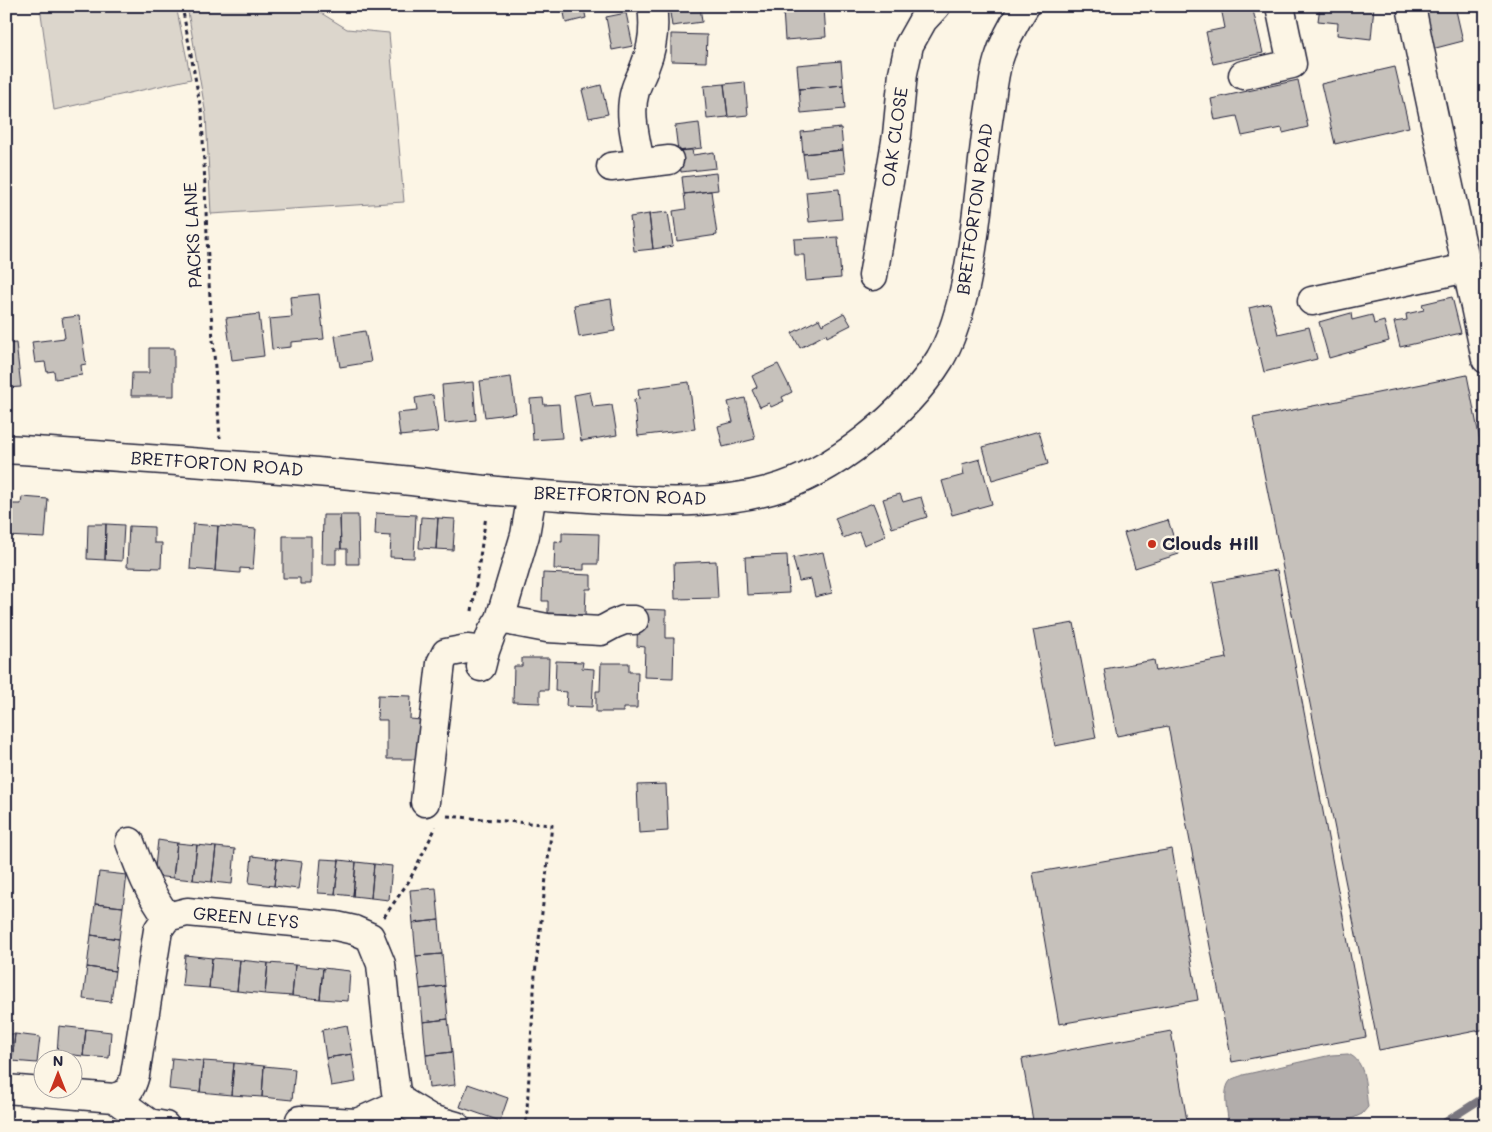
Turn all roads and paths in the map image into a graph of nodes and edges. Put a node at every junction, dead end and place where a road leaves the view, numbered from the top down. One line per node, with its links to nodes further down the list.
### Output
1 (182, 6): 16 (path, PACKS LANE)
2 (652, 6): 9 (street)
3 (936, 6): 12 (street, OAK CLOSE)
4 (1025, 6): 17 (street, BRETFORTON ROAD)
5 (1280, 6): 7 (street)
6 (1411, 6): 11 (street)
7 (1243, 75)
8 (670, 160): 9 (street)
9 (640, 163): 10 (street)
10 (610, 167)
11 (1467, 268): 13 (street); 14 (street)
12 (873, 276)
13 (1312, 301)
14 (1486, 359)
15 (6, 449): 16 (street, BRETFORTON ROAD)
16 (222, 464): 17 (street, BRETFORTON ROAD)
17 (532, 494): 18 (street)
18 (500, 619): 19 (street); 20 (street)
19 (634, 620)
20 (433, 812): 24 (path)
21 (552, 825): 31 (path)
22 (130, 842): 23 (street)
23 (167, 917): 24 (street, GREEN LEYS); 26 (street, GREEN LEYS)
24 (370, 937): 27 (street)
25 (6, 1089): 26 (street)
26 (114, 1098): 28 (street)
27 (403, 1102): 29 (street); 30 (street)
28 (166, 1126)
29 (299, 1126)
30 (456, 1126)
31 (526, 1126)

